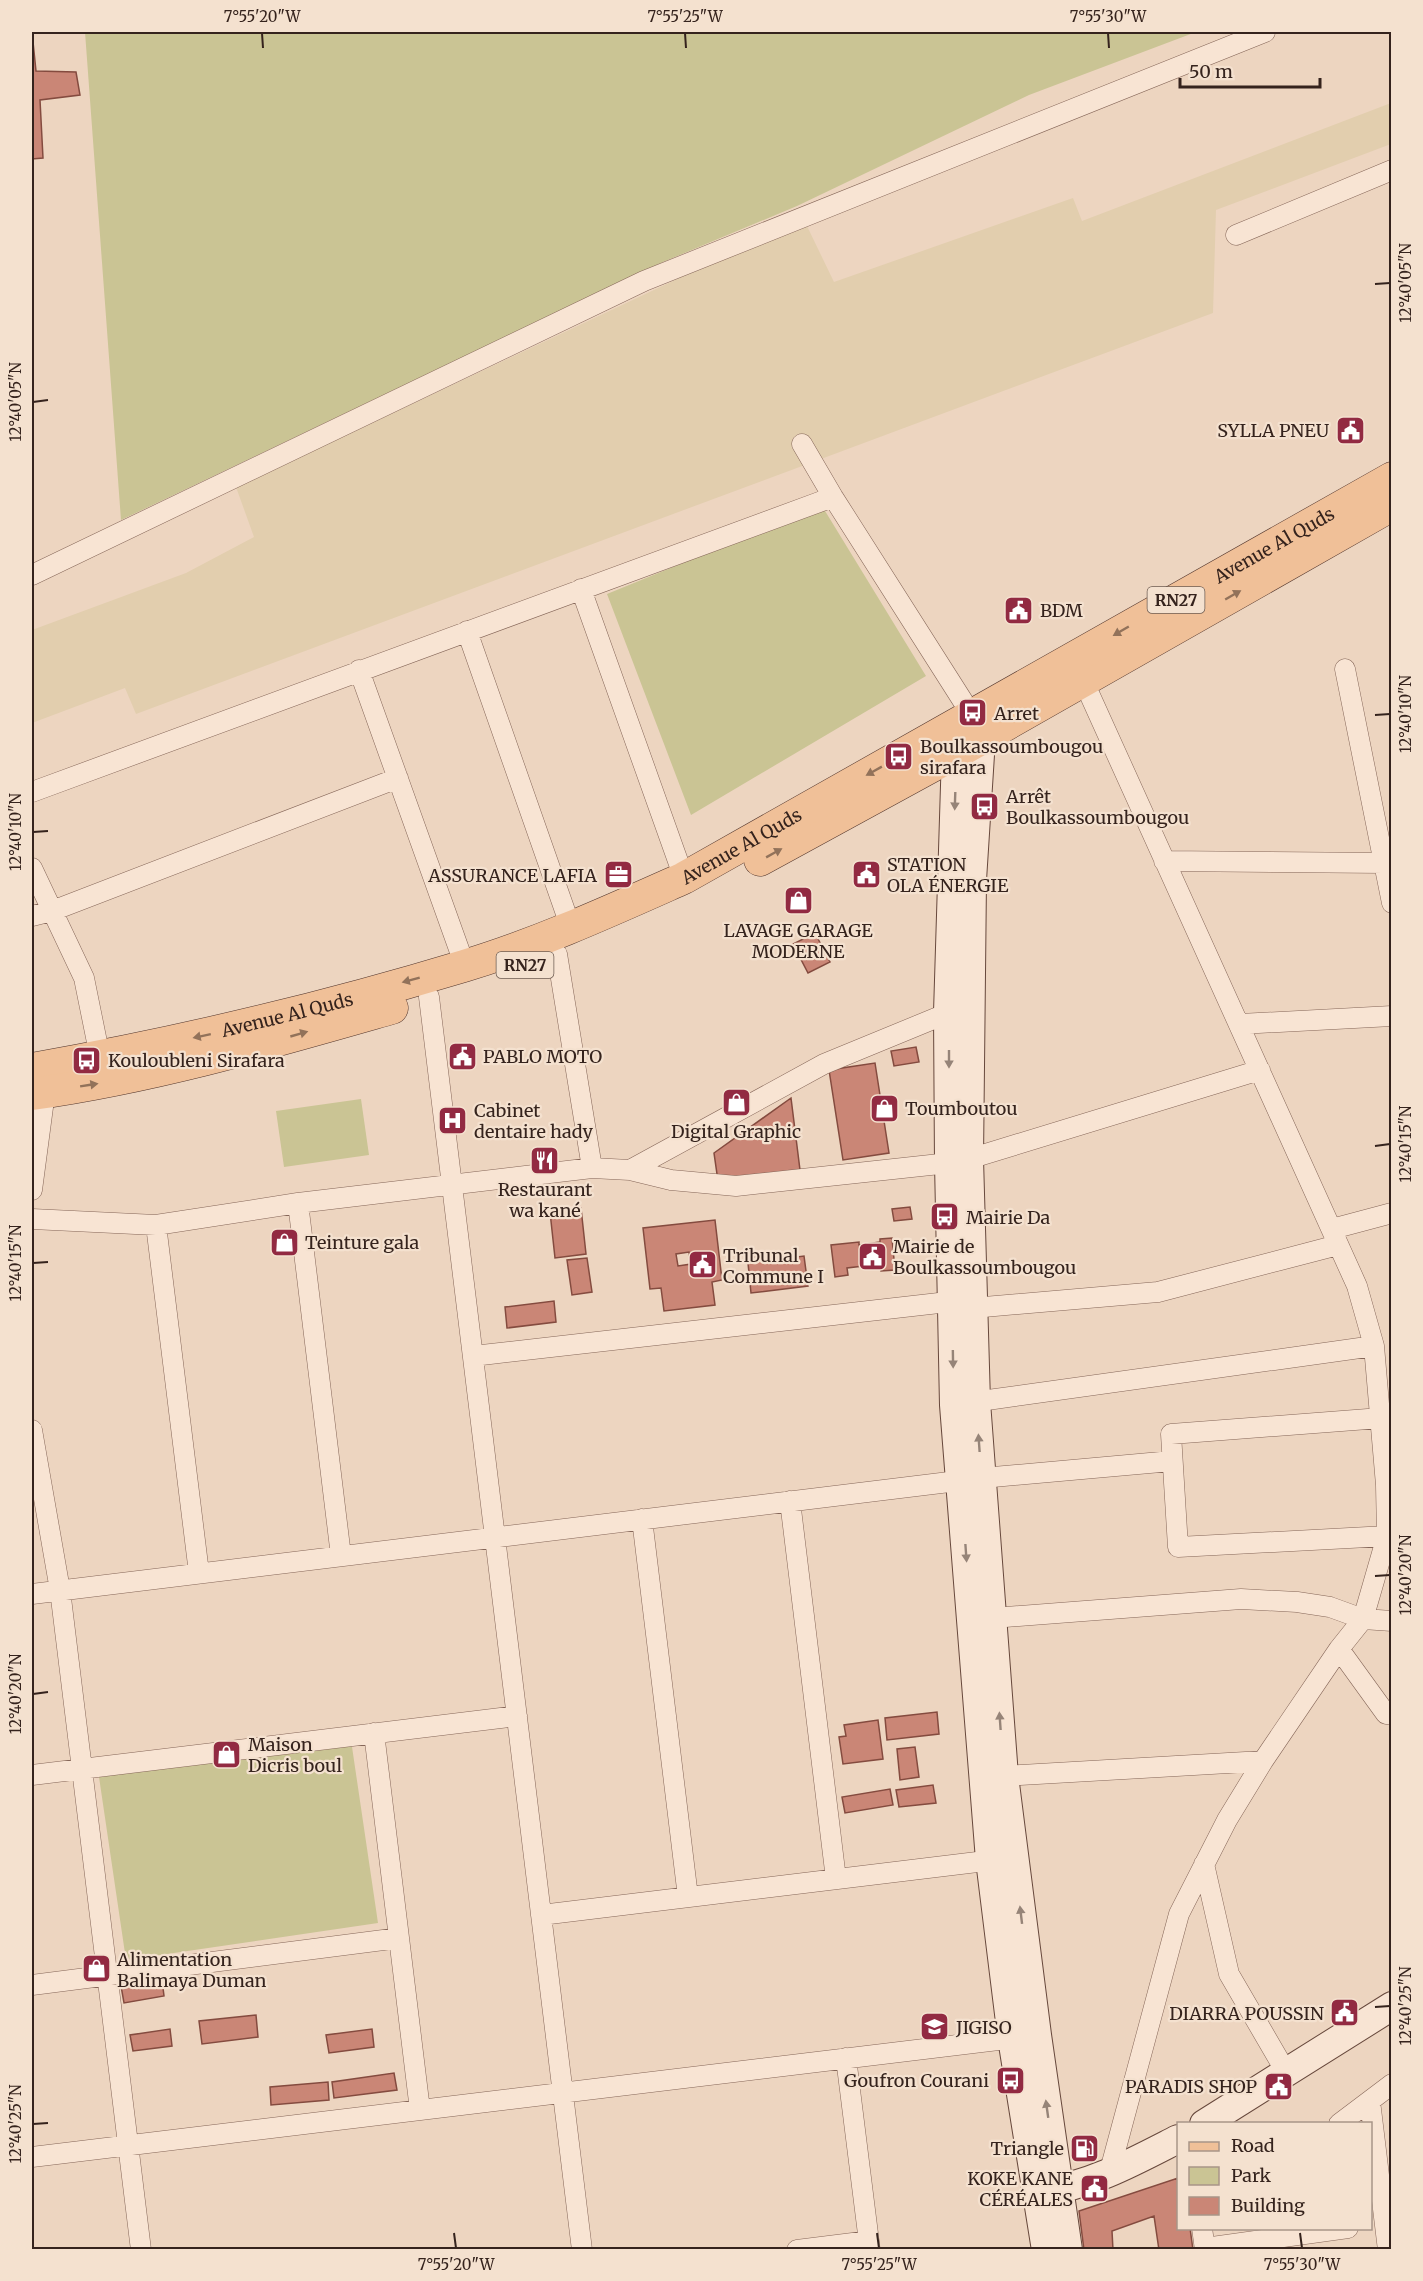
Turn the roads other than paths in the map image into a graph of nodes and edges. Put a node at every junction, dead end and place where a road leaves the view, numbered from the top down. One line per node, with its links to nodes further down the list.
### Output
1 (1265, 32): 8 (street)
2 (1392, 170): 3 (street)
3 (1236, 235)
4 (802, 444): 6 (street)
5 (1392, 478): 14 (main road, Avenue Al Quds / RN27, one-way to 14)
6 (833, 497): 9 (street); 14 (street)
7 (1392, 505): 13 (main road, Avenue Al Quds / RN27, one-way to 7)
8 (32, 575)
9 (581, 589): 10 (street); 20 (street)
10 (467, 631): 12 (street); 24 (street)
11 (1345, 669): 18 (street)
12 (359, 670): 15 (street); 16 (street)
13 (1083, 680): 14 (main road, Avenue Al Quds / RN27); 17 (street)
14 (967, 727): 20 (main road, Avenue Al Quds / RN27, one-way to 20); 24 (main road, Avenue Al Quds / RN27, one-way to 14); 27 (main road, one-way to 27); 33 (main road)
15 (398, 778): 22 (street); 25 (street)
16 (32, 792)
17 (1164, 861): 18 (street); 29 (street)
18 (1384, 863): 21 (street)
19 (32, 868): 22 (street)
20 (684, 878): 24 (main road, Avenue Al Quds / RN27)
21 (1392, 903)
22 (52, 911): 23 (street); 30 (street)
23 (32, 916)
24 (564, 941): 25 (main road, Avenue Al Quds / RN27); 26 (main road, Avenue Al Quds / RN27); 34 (street)
25 (465, 966): 30 (main road, Avenue Al Quds / RN27, one-way to 30)
26 (429, 997): 32 (main road, Avenue Al Quds / RN27, one-way to 26); 36 (street)
27 (948, 1013): 33 (main road, one-way to 33); 35 (street)
28 (1392, 1016): 29 (street)
29 (1240, 1024): 31 (street)
30 (100, 1057): 32 (main road, Avenue Al Quds / RN27)
31 (1260, 1070): 33 (street); 42 (street)
32 (36, 1085): 37 (street)
33 (959, 1161): 35 (street); 43 (main road)
34 (592, 1168): 35 (street); 36 (street)
35 (630, 1170)
36 (452, 1184): 38 (street); 45 (street)
37 (32, 1190)
38 (298, 1203): 41 (street); 56 (street)
39 (1392, 1213): 42 (street)
40 (32, 1219): 41 (street)
41 (156, 1225): 57 (street)
42 (1335, 1237): 43 (street); 44 (street)
43 (955, 1307): 45 (street); 46 (main road)
44 (1374, 1346): 46 (street); 47 (street)
45 (473, 1356): 55 (street)
46 (965, 1404): 50 (main road)
47 (1385, 1413): 49 (street); 51 (street)
48 (32, 1430): 58 (street)
49 (1172, 1461): 50 (street); 54 (street)
50 (971, 1480): 52 (street); 60 (main road); 71 (main road, one-way to 71)
51 (1389, 1485): 54 (street)
52 (790, 1501): 53 (street); 73 (street)
53 (642, 1520): 55 (street); 74 (street)
54 (1387, 1536): 61 (street)
55 (495, 1537): 56 (street); 64 (street)
56 (341, 1556): 57 (street)
57 (199, 1573): 58 (street)
58 (60, 1590): 59 (street); 68 (street)
59 (32, 1594)
60 (993, 1618): 61 (street); 70 (main road, one-way to 60)
61 (1364, 1619): 62 (street); 63 (street)
62 (1392, 1621)
63 (1339, 1649): 65 (street); 67 (street)
64 (517, 1716): 66 (street); 75 (street)
65 (1390, 1721)
66 (374, 1733): 68 (street); 76 (street)
67 (1263, 1761): 70 (street); 72 (street)
68 (82, 1769): 69 (street); 77 (street)
69 (32, 1775)
70 (1004, 1776): 71 (main road)
71 (1002, 1859): 73 (street); 80 (main road)
72 (1204, 1864): 82 (street); 92 (street)
73 (836, 1879): 74 (street)
74 (688, 1897): 75 (street)
75 (541, 1915): 84 (street)
76 (399, 1938): 77 (street); 86 (street)
77 (107, 1976): 78 (street); 90 (street)
78 (32, 1985)
79 (1392, 2006): 82 (main road)
80 (1024, 2037): 81 (street); 93 (main road)
81 (846, 2058): 84 (street); 99 (street)
82 (1286, 2072): 87 (main road)
83 (1392, 2084): 85 (street)
84 (563, 2093): 86 (street); 101 (street)
85 (1370, 2101): 88 (street); 94 (street)
86 (420, 2110): 90 (street)
87 (1207, 2122)
88 (1342, 2122)
89 (1177, 2140): 92 (main road)
90 (128, 2146): 91 (street); 100 (street)
91 (32, 2157)
92 (1109, 2174): 93 (main road)
93 (1048, 2191): 103 (main road); 104 (main road)
94 (1382, 2224): 105 (street)
95 (1344, 2230): 96 (street)
96 (1318, 2237): 98 (street)
97 (1204, 2242): 98 (street)
98 (1268, 2244)
99 (869, 2245): 102 (street)
100 (141, 2250)
101 (582, 2250)
102 (797, 2250)
103 (1046, 2250)
104 (1068, 2250)
105 (1388, 2250)

